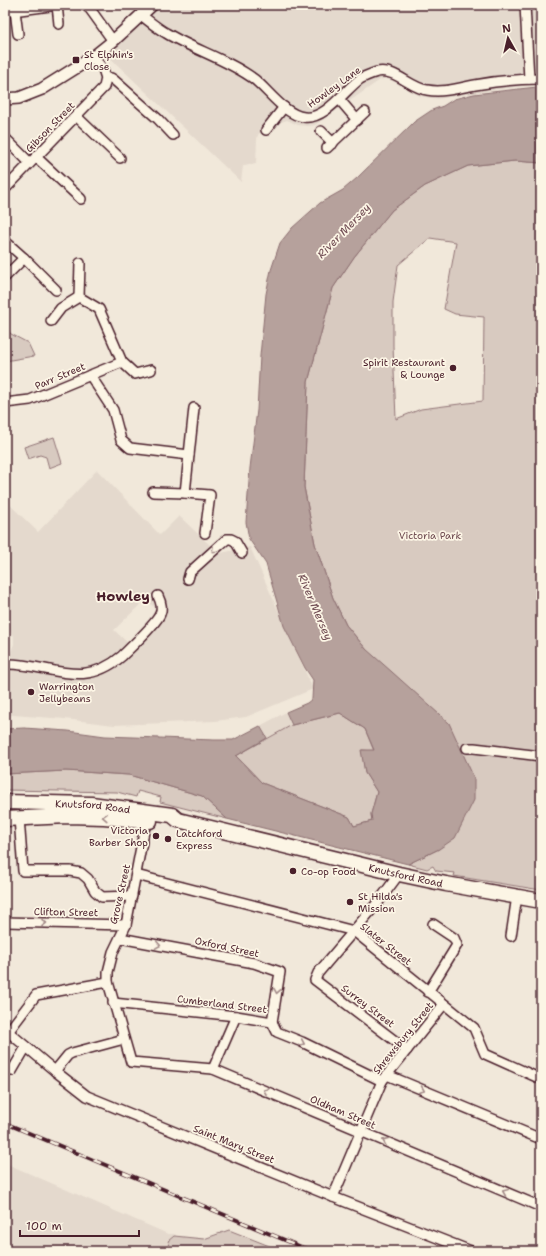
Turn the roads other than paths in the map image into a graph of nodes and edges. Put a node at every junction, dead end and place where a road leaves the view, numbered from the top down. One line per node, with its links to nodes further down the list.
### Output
1 (57, 5): 5 (street); 8 (street)
2 (152, 5): 7 (street)
3 (525, 5): 13 (street)
4 (91, 6): 10 (street)
5 (15, 11): 6 (street); 9 (street)
6 (5, 12)
7 (141, 15): 10 (street); 17 (street, Howley Lane)
8 (59, 24)
9 (18, 34)
10 (113, 41): 11 (street)
11 (93, 57): 12 (street); 15 (street)
12 (106, 78): 19 (street, Gibson Street); 23 (street)
13 (529, 79): 14 (street, Howley Lane); 16 (street, Howley Lane)
14 (541, 79)
15 (5, 99)
16 (339, 99): 17 (street, Howley Lane); 20 (street)
17 (284, 107): 21 (street)
18 (365, 112): 20 (street)
19 (76, 116): 25 (street); 26 (street, Gibson Street)
20 (357, 120): 22 (street)
21 (266, 130)
22 (321, 131)
23 (172, 135)
24 (5, 138): 26 (street)
25 (120, 158)
26 (33, 160): 27 (street, Gibson Street); 28 (street)
27 (5, 189)
28 (80, 199)
29 (5, 241): 30 (street)
30 (24, 258): 32 (street); 33 (street)
31 (80, 263): 34 (street)
32 (5, 277)
33 (56, 290)
34 (79, 297): 35 (street); 36 (street)
35 (51, 321)
36 (122, 362): 37 (street); 38 (street, Parr Street)
37 (151, 370)
38 (90, 375): 39 (street, Parr Street); 41 (street)
39 (5, 402)
40 (194, 408): 41 (street)
41 (189, 455): 43 (street)
42 (153, 492): 43 (street)
43 (185, 493): 44 (street)
44 (205, 533)
45 (242, 552): 46 (street, one-way to 46)
46 (188, 578)
47 (158, 596): 48 (street)
48 (5, 664)
49 (467, 748): 50 (street)
50 (541, 756)
51 (5, 802): 54 (highway, Knutsford Road)
52 (19, 818): 53 (highway, Knutsford Road); 55 (highway, Knutsford Road, one-way to 52); 58 (street)
53 (5, 819)
54 (178, 820): 55 (highway, Knutsford Road); 56 (highway, Knutsford Road)
55 (146, 821): 57 (street, Grove Street)
56 (399, 874): 59 (highway, Knutsford Road); 64 (street)
57 (136, 875): 58 (street, Grove Street); 64 (street, Slater Street)
58 (132, 896): 62 (street, Grove Street)
59 (517, 896): 60 (highway, Knutsford Road); 65 (street)
60 (541, 901)
61 (5, 922): 62 (street, Clifton Street, one-way to 62)
62 (126, 924): 66 (street, Grove Street)
63 (433, 924): 68 (street)
64 (354, 932): 68 (street, Slater Street); 76 (street, Surrey Street)
65 (511, 936)
66 (120, 938): 67 (street, Grove Street); 72 (street, Oxford Street, one-way to 72)
67 (108, 982): 69 (street, Grove Street); 73 (street)
68 (428, 992): 70 (street, Slater Street)
69 (113, 1003): 71 (street, Cumberland Street); 74 (street, Grove Street)
70 (444, 1004): 76 (street, Shrewsbury Street); 82 (street, Slater Street)
71 (236, 1016): 72 (street, Cumberland Street); 79 (street)
72 (272, 1022): 81 (street, Cumberland Street, one-way to 81)
73 (6, 1031): 75 (street, Saint Mary Street)
74 (124, 1039): 77 (street, Grove Street); 80 (street)
75 (26, 1047): 78 (street); 80 (street, Saint Mary Street)
76 (407, 1050): 81 (street, Shrewsbury Street)
77 (131, 1062): 79 (street, Oldham Street)
78 (5, 1068)
79 (214, 1069): 83 (street, Oldham Street, one-way to 79)
80 (55, 1071): 85 (street, Saint Mary Street)
81 (384, 1078): 83 (street, Shrewsbury Street); 84 (street, Cumberland Street, one-way to 84)
82 (541, 1079)
83 (361, 1131): 85 (street, Shrewsbury Street); 86 (street, Oldham Street, one-way to 83)
84 (541, 1139)
85 (333, 1197): 87 (street, Saint Mary Street)
86 (541, 1207)
87 (471, 1251)

